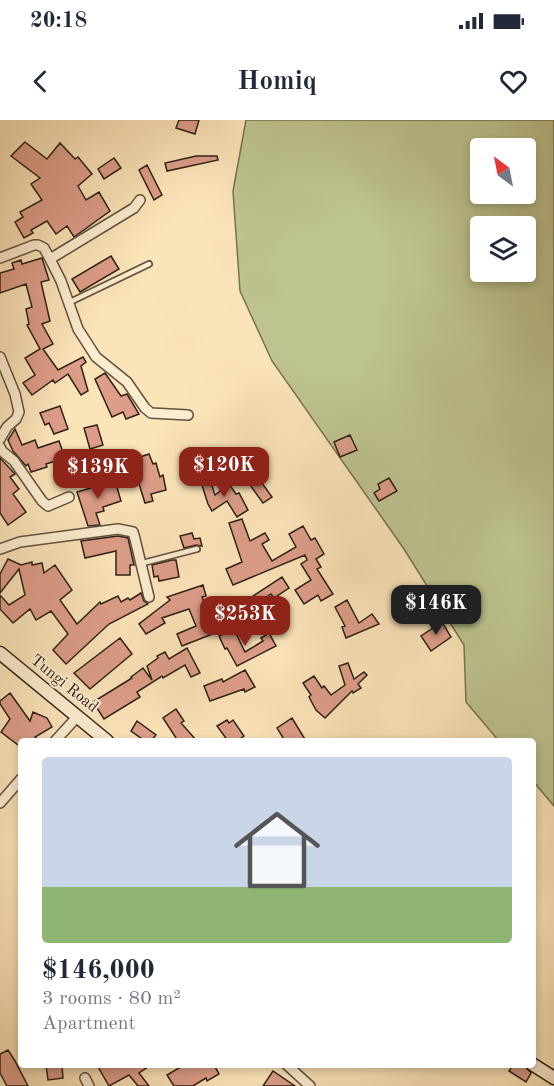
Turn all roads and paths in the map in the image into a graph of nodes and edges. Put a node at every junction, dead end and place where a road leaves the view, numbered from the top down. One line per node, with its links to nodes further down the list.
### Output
1 (140, 200): 3 (street)
2 (0, 258): 3 (street)
3 (50, 259): 5 (street)
4 (149, 264): 5 (lane)
5 (69, 303): 7 (street)
6 (0, 357): 8 (street)
7 (188, 415)
8 (0, 439)
9 (0, 447): 10 (street)
10 (69, 497)
11 (0, 549): 13 (street)
12 (197, 549): 13 (lane)
13 (140, 564): 14 (street)
14 (149, 597)
15 (0, 653): 16 (main road, Tungi Road)
16 (77, 717): 17 (street); 18 (main road, Tungi Road)
17 (58, 738)
18 (103, 738)
19 (18, 782): 20 (street)
20 (0, 803)
21 (536, 1067): 23 (main road)
22 (290, 1068): 24 (street)
23 (554, 1078)
24 (310, 1086)

